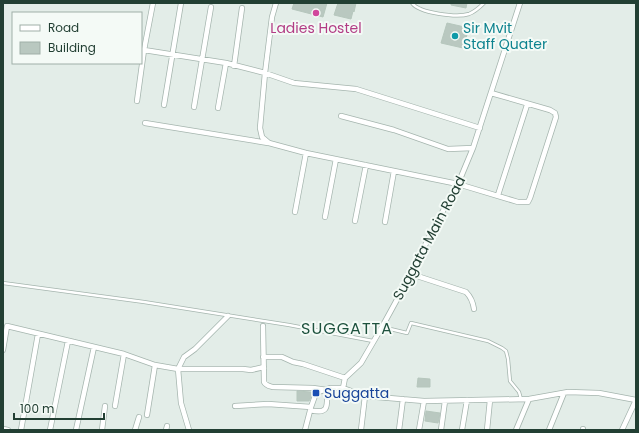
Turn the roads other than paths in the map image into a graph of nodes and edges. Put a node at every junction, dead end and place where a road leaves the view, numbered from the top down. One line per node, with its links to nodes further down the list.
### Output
1 (153, 3): 9 (street)
2 (181, 3): 10 (street)
3 (276, 3): 14 (street)
4 (412, 3): 5 (lane)
5 (484, 3)
6 (520, 3): 15 (street, Suggata Main Road)
7 (211, 7): 11 (street)
8 (242, 8): 13 (street)
9 (144, 50): 10 (street); 16 (street)
10 (172, 55): 11 (street); 18 (street)
11 (202, 60): 12 (street); 19 (street)
12 (226, 63): 13 (street); 20 (street)
13 (234, 66): 14 (street)
14 (265, 73): 23 (street); 24 (street)
15 (491, 93): 17 (street); 23 (street, Suggata Main Road)
16 (137, 101)
17 (528, 104): 31 (street); 31 (street)
18 (164, 105)
19 (194, 108)
20 (218, 108)
21 (341, 116): 25 (street)
22 (145, 123): 24 (street)
23 (480, 128): 25 (street, Suggata Main Road)
24 (269, 143): 26 (street)
25 (473, 148): 30 (street, Suggata Main Road)
26 (306, 153): 27 (street); 32 (street)
27 (336, 159): 28 (street); 33 (street)
28 (366, 165): 29 (street); 34 (street)
29 (394, 171): 30 (street); 35 (street)
30 (458, 184): 31 (street); 36 (street, Suggata Main Road)
31 (498, 195)
32 (295, 212)
33 (325, 217)
34 (355, 221)
35 (386, 222)
36 (411, 274): 38 (street); 41 (street, Suggata Main Road)
37 (3, 283): 39 (lane)
38 (474, 309)
39 (228, 316): 44 (lane); 51 (street)
40 (263, 326): 48 (street)
41 (382, 327): 44 (street, Suggata Main Road); 58 (lane)
42 (38, 334): 43 (street); 46 (street); 73 (street)
43 (68, 341): 45 (street); 74 (street)
44 (373, 341): 52 (street, Suggata Main Road)
45 (94, 347): 47 (street); 75 (street)
46 (3, 350)
47 (124, 354): 49 (street); 66 (street)
48 (264, 357): 50 (street); 52 (street)
49 (155, 365): 51 (street); 69 (street)
50 (264, 367): 51 (street); 54 (street)
51 (178, 370): 78 (street)
52 (345, 378): 53 (street)
53 (343, 388): 54 (street); 56 (street)
54 (326, 390): 68 (street); 68 (street)
55 (564, 393): 59 (street); 62 (street); 87 (street)
56 (365, 396): 57 (street); 80 (street)
57 (403, 399): 63 (street); 81 (street)
58 (521, 399): 59 (street); 61 (street)
59 (529, 399): 86 (street)
60 (467, 400): 61 (street); 64 (street); 84 (street)
61 (490, 400): 85 (street)
62 (636, 400): 88 (street)
63 (424, 401): 64 (street); 82 (street)
64 (445, 401): 83 (street)
65 (105, 406): 76 (street)
66 (115, 406)
67 (236, 406): 68 (street)
68 (310, 409): 79 (street)
69 (146, 415)
70 (139, 417): 77 (street)
71 (3, 429): 72 (street)
72 (8, 430)
73 (21, 430)
74 (50, 430)
75 (76, 430)
76 (102, 430)
77 (135, 430)
78 (188, 430)
79 (305, 430)
80 (361, 430)
81 (399, 430)
82 (420, 430)
83 (441, 430)
84 (462, 430)
85 (487, 430)
86 (516, 430)
87 (549, 430)
88 (622, 430)

